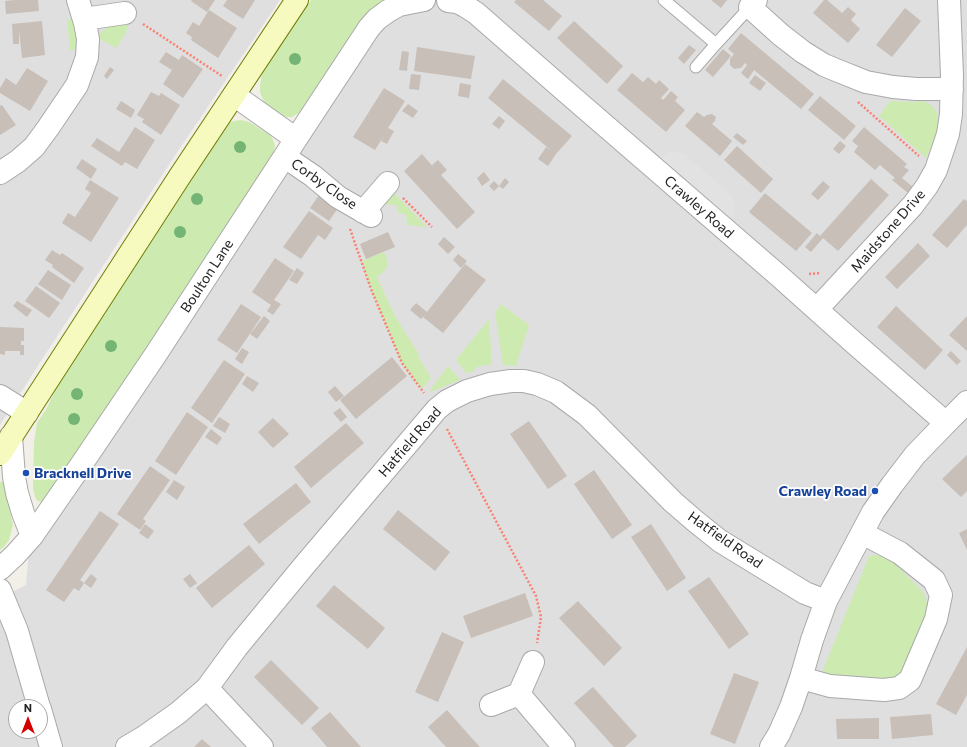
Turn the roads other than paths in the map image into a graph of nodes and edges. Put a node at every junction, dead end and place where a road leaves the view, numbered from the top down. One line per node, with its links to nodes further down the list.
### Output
1 (297, 0): 12 (street)
2 (424, 0): 13 (street, Boulton Lane)
3 (446, 0): 16 (street, Crawley Road)
4 (664, 0): 9 (lane)
5 (949, 0): 11 (street, Maidstone Drive)
6 (753, 4): 9 (lane); 11 (street)
7 (81, 10): 8 (street); 14 (street)
8 (125, 12)
9 (716, 44): 10 (lane)
10 (696, 67)
11 (952, 89): 16 (street, Maidstone Drive)
12 (237, 92): 13 (street, Corby Close); 19 (street)
13 (290, 148): 15 (street, Corby Close); 24 (street, Boulton Lane)
14 (0, 173)
15 (388, 183)
16 (817, 309): 20 (street, Crawley Road)
17 (0, 396): 19 (street)
18 (967, 402): 20 (street)
19 (27, 414): 21 (street)
20 (946, 423): 23 (street)
21 (11, 436): 22 (street); 24 (street)
22 (0, 454)
23 (862, 533): 26 (street); 29 (street)
24 (32, 536): 25 (street, Boulton Lane)
25 (0, 569)
26 (826, 601): 29 (street); 30 (street, Hatfield Road)
27 (3, 603): 32 (street)
28 (533, 662): 31 (street)
29 (801, 678): 39 (street)
30 (207, 688): 36 (street, Hatfield Road); 37 (street)
31 (518, 694): 33 (street); 38 (street)
32 (37, 699)
33 (491, 706)
34 (48, 736): 35 (street)
35 (51, 747)
36 (127, 747)
37 (262, 747)
38 (564, 747)
39 (771, 747)

